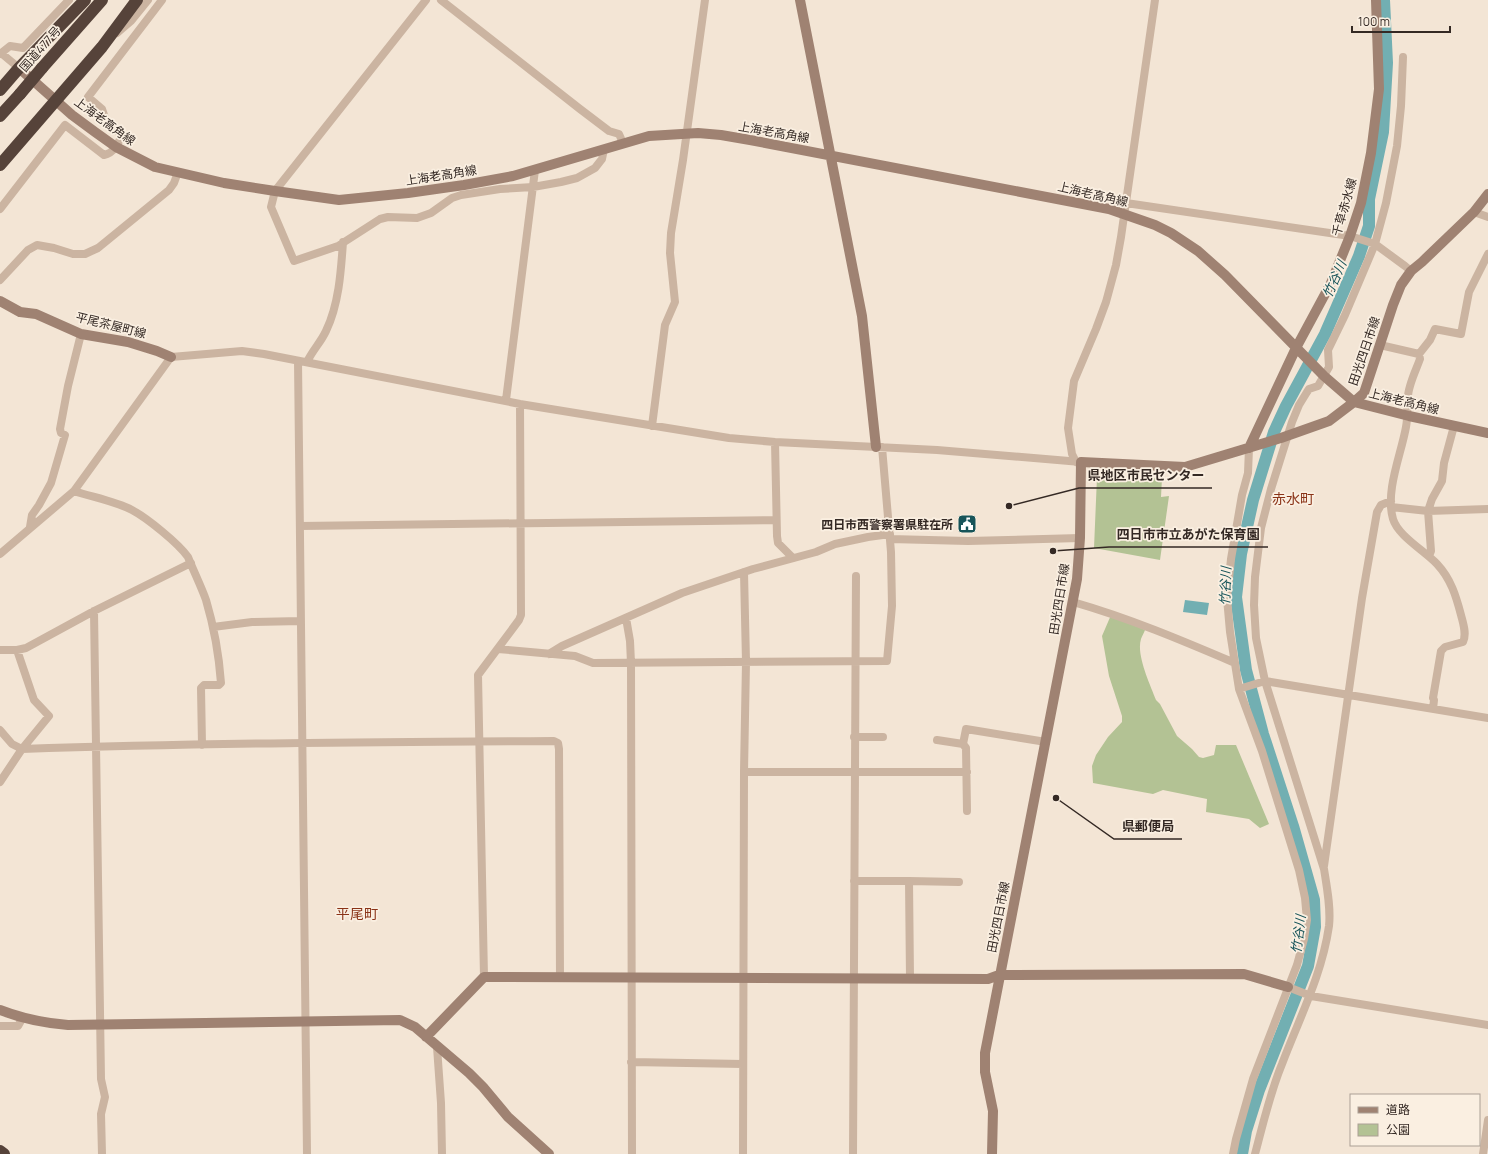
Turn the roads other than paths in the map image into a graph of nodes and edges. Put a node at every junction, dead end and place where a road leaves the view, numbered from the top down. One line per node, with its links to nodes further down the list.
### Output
1 (69, 0): 14 (street)
2 (85, 0): 16 (highway)
3 (102, 0): 19 (highway, 国道477号, bridge)
4 (137, 0): 13 (highway)
5 (148, 0): 13 (street)
6 (162, 0): 22 (street)
7 (426, 0): 29 (street)
8 (440, 0): 21 (street)
9 (705, 0): 20 (street)
10 (800, 0): 24 (main road)
11 (1155, 0): 31 (street)
12 (1376, 0): 36 (main road, 千草赤水線)
13 (102, 46): 18 (highway)
14 (0, 54): 16 (street)
15 (1403, 57): 38 (street)
16 (19, 68): 17 (highway); 18 (main road, 上海老高角線)
17 (0, 90)
18 (56, 100): 22 (main road, 上海老高角線); 25 (highway)
19 (0, 116)
20 (686, 133): 21 (main road, 上海老高角線); 24 (main road, 上海老高角線); 55 (street)
21 (623, 143): 23 (main road, 上海老高角線)
22 (116, 147): 27 (main road, 上海老高角線); 32 (street)
23 (604, 149): 26 (main road, 上海老高角線); 28 (street)
24 (831, 156): 34 (main road, 上海老高角線); 60 (main road)
25 (0, 165)
26 (535, 170): 28 (street); 29 (main road, 上海老高角線)
27 (178, 172): 29 (main road, 上海老高角線); 41 (street)
28 (533, 187): 37 (street); 51 (street)
29 (275, 192): 37 (street)
30 (1488, 194): 33 (main road, 田光四日市線)
31 (1126, 203): 34 (street); 36 (street)
32 (0, 209)
33 (1474, 212): 35 (street); 40 (main road, 田光四日市線)
34 (1124, 214): 45 (main road, 上海老高角線); 62 (street)
35 (1488, 217)
36 (1353, 237): 38 (street); 45 (main road, 千草赤水線)
37 (343, 242): 49 (street)
38 (1376, 244): 40 (street); 50 (street)
39 (1488, 254): 46 (street)
40 (1411, 271): 44 (main road, 田光四日市線)
41 (0, 280)
42 (0, 301): 43 (main road, 平尾茶屋町線)
43 (81, 334): 47 (main road, 平尾茶屋町線); 70 (street)
44 (1380, 345): 46 (street); 52 (main road, 田光四日市線)
45 (1299, 350): 50 (main road, 上海老高角線); 61 (main road, 千草赤水線)
46 (1419, 354): 54 (street)
47 (171, 357): 48 (street); 63 (street)
48 (298, 361): 49 (street); 69 (street)
49 (307, 362): 51 (street)
50 (1323, 375): 52 (main road, 上海老高角線); 58 (street)
51 (506, 400): 53 (street)
52 (1354, 402): 54 (main road, 上海老高角線); 58 (main road, 田光四日市線)
53 (520, 404): 55 (street); 68 (street)
54 (1408, 416): 56 (main road, 上海老高角線); 64 (street)
55 (652, 426): 59 (street)
56 (1454, 426): 57 (main road, 上海老高角線); 66 (street)
57 (1488, 433)
58 (1285, 437): 61 (main road, 田光四日市線); 92 (street)
59 (775, 442): 60 (street); 67 (street)
60 (879, 447): 62 (street); 71 (street)
61 (1252, 447): 62 (main road, 田光四日市線); 91 (street)
62 (1078, 462): 72 (main road, 田光四日市線)
63 (74, 491): 70 (street); 76 (street)
64 (1391, 504): 66 (street); 74 (street); 94 (street)
65 (1488, 509): 66 (street)
66 (1428, 511): 74 (street)
67 (776, 520): 68 (street); 75 (street)
68 (522, 524): 69 (street); 84 (street)
69 (300, 526): 82 (street)
70 (30, 527): 73 (street)
71 (890, 536): 72 (street); 75 (street); 89 (street)
72 (1080, 538): 79 (main road, 田光四日市線)
73 (0, 554)
74 (1429, 556): 95 (street)
75 (793, 558): 77 (street)
76 (191, 563): 80 (street); 83 (street)
77 (744, 572): 81 (street); 88 (street)
78 (856, 576): 89 (street)
79 (1073, 602): 91 (street); 102 (main road, 田光四日市線)
80 (94, 611): 86 (street); 106 (street)
81 (626, 618): 87 (street); 90 (street)
82 (301, 621): 83 (street); 103 (street)
83 (213, 627): 105 (street)
84 (498, 649): 87 (street); 101 (street)
85 (0, 650): 86 (street)
86 (17, 650): 107 (street)
87 (548, 654): 90 (street)
88 (746, 662): 89 (street); 90 (street); 108 (street)
89 (854, 662): 98 (street)
90 (631, 663): 120 (street)
91 (1235, 663): 93 (street)
92 (1265, 681): 93 (street); 94 (street); 113 (street)
93 (1241, 688): 124 (street)
94 (1348, 695): 95 (street); 113 (street)
95 (1433, 709): 96 (street)
96 (1488, 718)
97 (0, 730): 107 (street)
98 (854, 737): 99 (street); 109 (street)
99 (882, 737)
100 (937, 740): 104 (street)
101 (478, 742): 103 (street); 118 (street); 119 (street)
102 (1046, 742): 104 (street); 117 (main road, 田光四日市線)
103 (302, 744): 105 (street); 128 (street)
104 (963, 744): 110 (street)
105 (202, 745): 106 (street)
106 (97, 746): 107 (street); 129 (street)
107 (22, 749): 111 (street)
108 (744, 772): 109 (street); 121 (street)
109 (854, 772): 110 (street); 114 (street)
110 (967, 772): 112 (street)
111 (0, 782)
112 (967, 811)
113 (1324, 869): 125 (street)
114 (854, 881): 115 (street); 122 (street)
115 (909, 881): 116 (street); 123 (street)
116 (959, 882)
117 (999, 975): 123 (main road); 124 (main road); 146 (main road, 田光四日市線)
118 (484, 977): 119 (main road); 132 (main road)
119 (560, 977): 120 (main road)
120 (631, 977): 121 (main road); 134 (street)
121 (743, 978): 122 (main road); 135 (street)
122 (853, 978): 123 (main road); 145 (street)
123 (910, 978)
124 (1290, 988): 125 (street); 147 (street)
125 (1309, 996): 130 (street); 148 (street)
126 (0, 1010): 127 (main road)
127 (22, 1019): 129 (main road); 131 (street)
128 (305, 1020): 129 (main road); 132 (main road); 140 (street)
129 (100, 1025): 139 (street)
130 (1488, 1025)
131 (0, 1026)
132 (426, 1037): 133 (main road)
133 (437, 1047): 141 (street); 142 (main road)
134 (631, 1062): 135 (street); 143 (street)
135 (743, 1064): 144 (street)
136 (1488, 1120): 149 (street)
137 (0, 1151): 138 (highway)
138 (4, 1154)
139 (102, 1154)
140 (307, 1154)
141 (442, 1154)
142 (549, 1154)
143 (632, 1154)
144 (743, 1154)
145 (853, 1154)
146 (992, 1154)
147 (1233, 1154)
148 (1255, 1154)
149 (1483, 1154)

